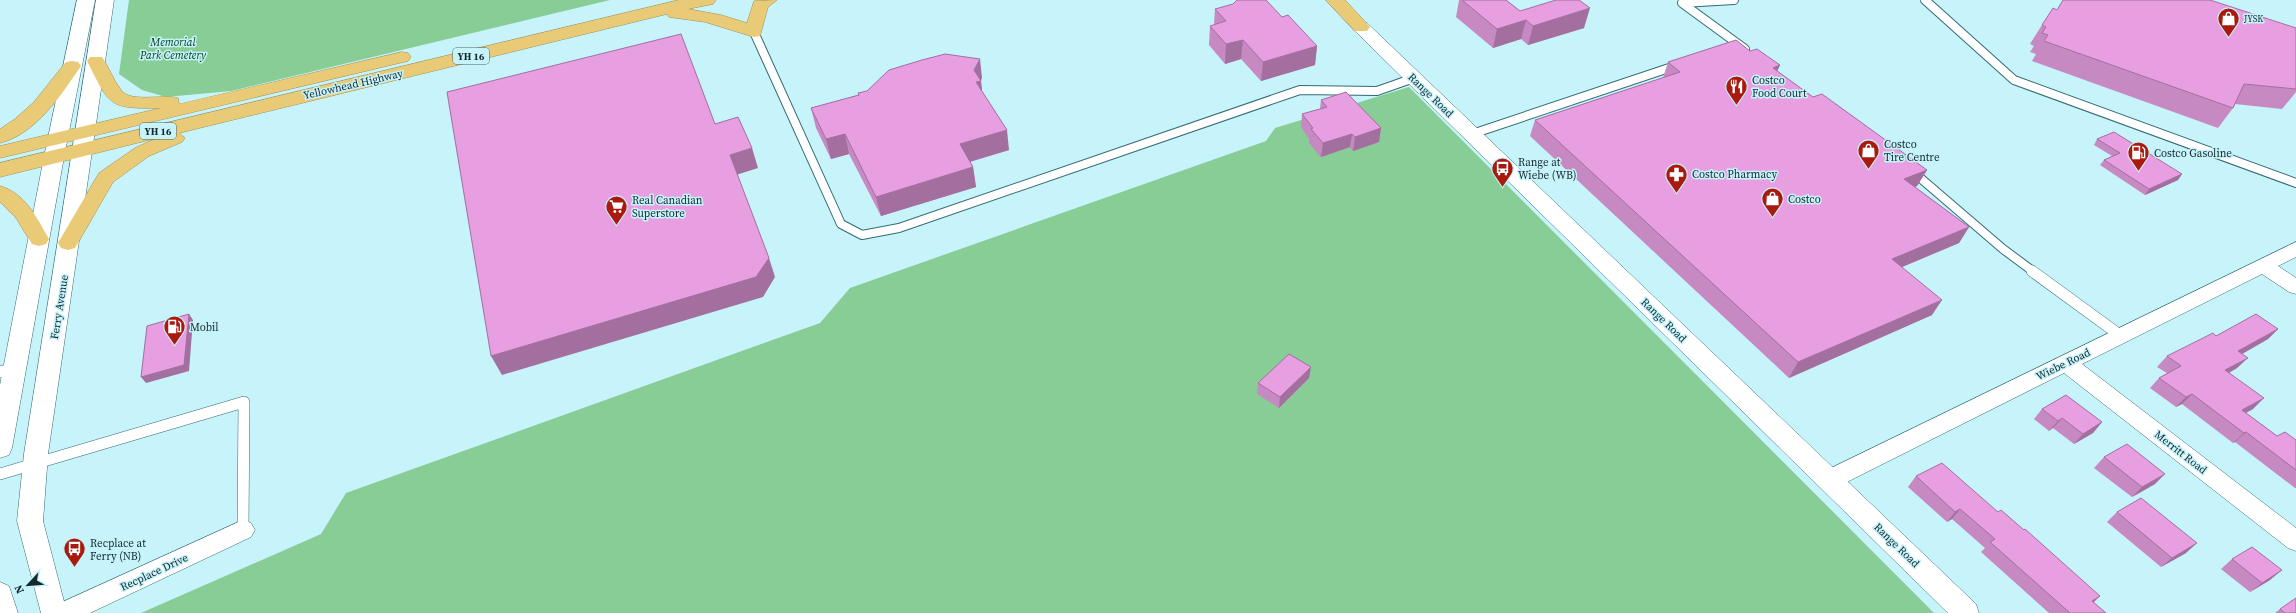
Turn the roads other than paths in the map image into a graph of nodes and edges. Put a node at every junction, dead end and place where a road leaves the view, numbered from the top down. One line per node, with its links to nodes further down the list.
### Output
1 (86, 0): 17 (main road)
2 (106, 0): 15 (main road, Ferry Avenue)
3 (707, 0): 9 (highway, Yellowhead Highway / YH 16)
4 (768, 0): 11 (highway)
5 (1335, 0): 10 (highway)
6 (1354, 0): 10 (highway)
7 (1734, 0): 12 (lane)
8 (1925, 0): 27 (lane)
9 (650, 7): 11 (highway); 19 (highway, Yellowhead Highway / YH 16)
10 (1361, 27): 18 (main road, Range Road)
11 (754, 32): 18 (lane)
12 (1739, 44): 13 (lane); 14 (lane)
13 (1725, 49)
14 (1751, 53)
15 (96, 60): 19 (highway); 22 (main road, Ferry Avenue)
16 (1686, 62): 20 (lane)
17 (72, 66): 21 (highway); 23 (main road)
18 (1414, 78): 20 (main road, Range Road)
19 (232, 105): 22 (highway, Yellowhead Highway / YH 16); 30 (highway)
20 (1472, 134): 40 (main road, Range Road)
21 (0, 137)
22 (84, 141): 23 (highway, Yellowhead Highway / YH 16); 30 (main road, Ferry Avenue)
23 (56, 148): 24 (highway, Yellowhead Highway / YH 16); 26 (highway, Yellowhead Highway / YH 16); 29 (main road)
24 (0, 152)
25 (1901, 162): 34 (lane)
26 (0, 170)
27 (2296, 183)
28 (0, 193): 29 (highway)
29 (39, 239): 36 (main road)
30 (68, 243): 38 (main road, Ferry Avenue)
31 (2296, 249): 32 (street, Wiebe Road)
32 (2263, 266): 33 (street); 34 (street, Wiebe Road)
33 (2296, 287)
34 (2121, 336): 35 (street, Wiebe Road)
35 (2066, 363): 40 (street, Wiebe Road); 42 (street, Merritt Road)
36 (8, 370): 37 (main road)
37 (0, 448)
38 (35, 464): 39 (lane); 41 (lane); 45 (main road, Ferry Avenue)
39 (0, 474)
40 (1829, 480): 47 (main road, Range Road)
41 (243, 530): 46 (street, Recplace Drive)
42 (2296, 542)
43 (0, 594): 44 (main road)
44 (4, 613)
45 (54, 613)
46 (65, 613)
47 (1966, 613)

